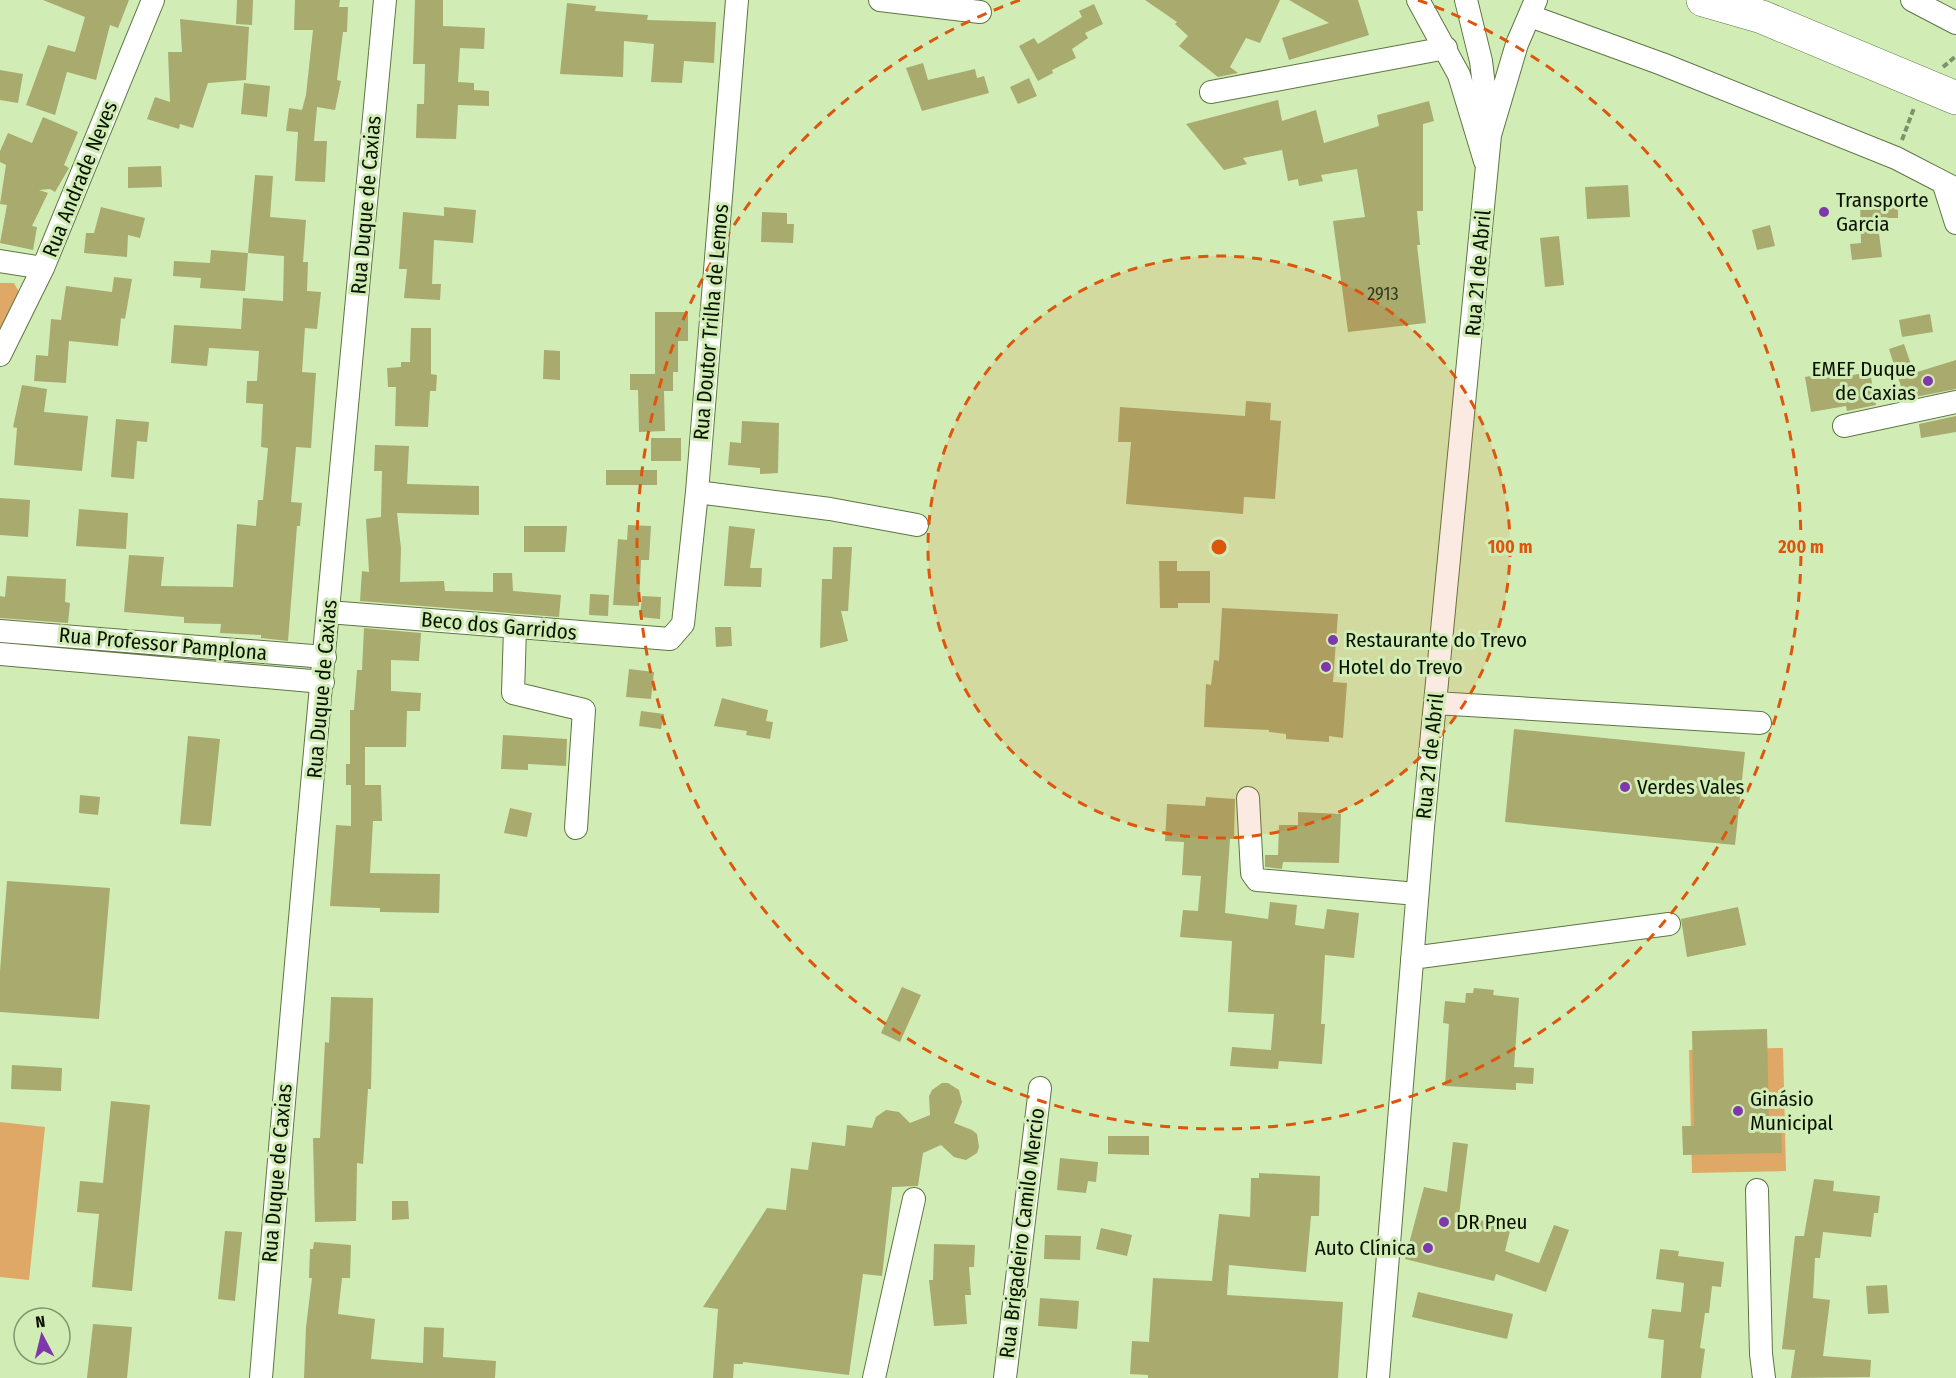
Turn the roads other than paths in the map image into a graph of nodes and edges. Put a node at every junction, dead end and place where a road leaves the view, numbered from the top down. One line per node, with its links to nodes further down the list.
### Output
1 (153, 0): 21 (street, Rua Andrade Neves)
2 (385, 0): 27 (street, Rua Duque de Caxias)
3 (737, 0): 25 (street, Rua Doutor Trilha de Lemos)
4 (880, 0): 11 (street)
5 (1418, 0): 13 (street)
6 (1466, 0): 16 (street, Rua 21 de Abril)
7 (1703, 0): 10 (highway)
8 (1912, 0): 12 (street)
9 (1533, 8): 16 (street, Rua 21 de Abril); 18 (street)
10 (1749, 8): 15 (highway)
11 (980, 12)
12 (1956, 23)
13 (1446, 48): 14 (street); 17 (street)
14 (1211, 92)
15 (1956, 98)
16 (1490, 135): 17 (street, Rua 21 de Abril)
17 (1488, 169): 34 (street, Rua 21 de Abril)
18 (1950, 187): 19 (street)
19 (1956, 223)
20 (0, 261): 21 (street)
21 (43, 268): 22 (street, Rua Andrade Neves)
22 (0, 356)
23 (1956, 402): 24 (street)
24 (1844, 426)
25 (697, 492): 26 (street); 30 (street, Rua Doutor Trilha de Lemos)
26 (916, 525)
27 (328, 612): 28 (street, Beco dos Garridos); 32 (street, Rua Duque de Caxias)
28 (515, 628): 30 (street, Beco dos Garridos); 37 (street)
29 (0, 631): 32 (street, Rua Professor Pamplona)
30 (670, 639)
31 (0, 654): 33 (street, Rua Professor Pamplona)
32 (325, 657): 33 (street, Rua Duque de Caxias)
33 (323, 682): 45 (street, Rua Duque de Caxias)
34 (1436, 703): 35 (street); 38 (street, Rua 21 de Abril)
35 (1760, 723)
36 (1248, 798): 38 (street)
37 (576, 828)
38 (1417, 894): 40 (street, Rua 21 de Abril)
39 (1669, 924): 40 (street)
40 (1412, 958): 48 (street, Rua 21 de Abril)
41 (1040, 1088): 47 (street, Rua Brigadeiro Camilo Mercio)
42 (1757, 1190): 44 (street)
43 (914, 1199): 46 (street)
44 (1761, 1354): 49 (street); 50 (street)
45 (261, 1378)
46 (874, 1378)
47 (1005, 1378)
48 (1378, 1378)
49 (1748, 1378)
50 (1764, 1378)

